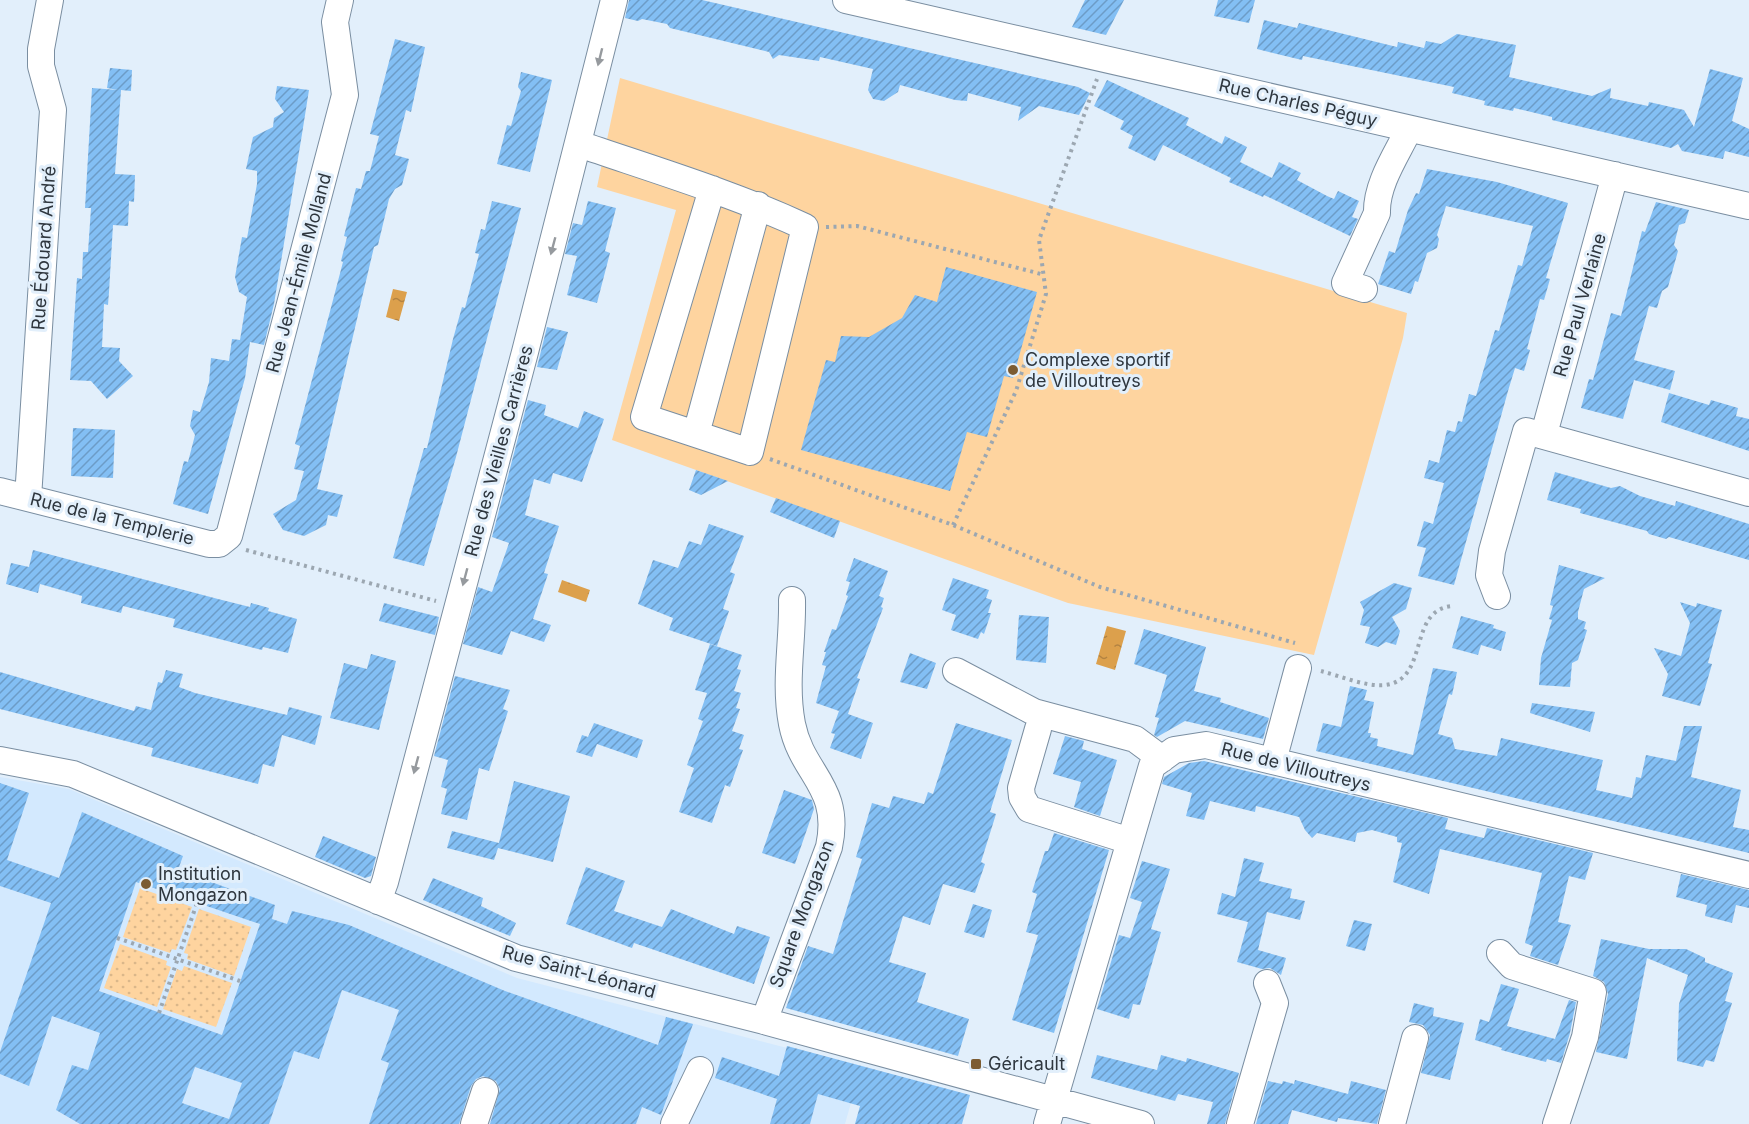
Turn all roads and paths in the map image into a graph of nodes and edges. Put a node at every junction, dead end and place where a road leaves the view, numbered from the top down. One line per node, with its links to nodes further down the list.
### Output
1 (50, 0): 20 (street, Rue Édouard André)
2 (340, 0): 22 (street, Rue Jean-Émile Molland)
3 (614, 0): 7 (street, Rue des Vieilles Carrières, one-way to 7)
4 (846, 0): 6 (street, Rue Charles Péguy)
5 (1098, 75): 13 (path)
6 (1409, 129): 8 (street, Rue Charles Péguy); 14 (street)
7 (579, 144): 9 (street); 35 (street, Rue des Vieilles Carrières, one-way to 35)
8 (1615, 176): 11 (street, Rue Charles Péguy); 16 (street, Rue Paul Verlaine)
9 (712, 189): 10 (street); 15 (street)
10 (758, 206): 12 (street); 15 (street)
11 (1747, 206)
12 (805, 227): 13 (path); 17 (street)
13 (1041, 274): 21 (path)
14 (1364, 290)
15 (696, 434): 17 (street)
16 (1544, 434): 19 (street); 23 (street)
17 (750, 452): 21 (path)
18 (0, 490): 20 (street, Rue de la Templerie)
19 (1749, 493)
20 (28, 498): 22 (street, Rue de la Templerie)
21 (952, 525): 27 (path)
22 (233, 546): 25 (path)
23 (1497, 596)
24 (792, 600): 43 (street, Square Mongazon)
25 (441, 603)
26 (1452, 606): 27 (path)
27 (1304, 661): 32 (street)
28 (956, 671): 30 (street)
29 (1038, 729): 33 (street)
30 (1162, 759): 32 (street, Rue de Villoutreys); 33 (street)
31 (0, 760): 35 (street, Rue Saint-Léonard)
32 (1273, 761): 34 (street, Rue de Villoutreys)
33 (1130, 841): 47 (street)
34 (1749, 875)
35 (378, 901): 43 (street, Rue Saint-Léonard)
36 (197, 903): 39 (path)
37 (117, 938): 39 (path)
38 (1500, 952): 53 (street)
39 (177, 959): 40 (path); 42 (path)
40 (240, 981)
41 (1267, 983): 51 (street)
42 (159, 1012)
43 (764, 1021): 47 (street, Rue Saint-Léonard)
44 (1415, 1038): 52 (street)
45 (700, 1070): 49 (street)
46 (485, 1091): 48 (street)
47 (1049, 1112): 50 (street, Rue Saint-Léonard)
48 (474, 1124)
49 (674, 1124)
50 (1141, 1124)
51 (1240, 1124)
52 (1392, 1124)
53 (1556, 1124)

